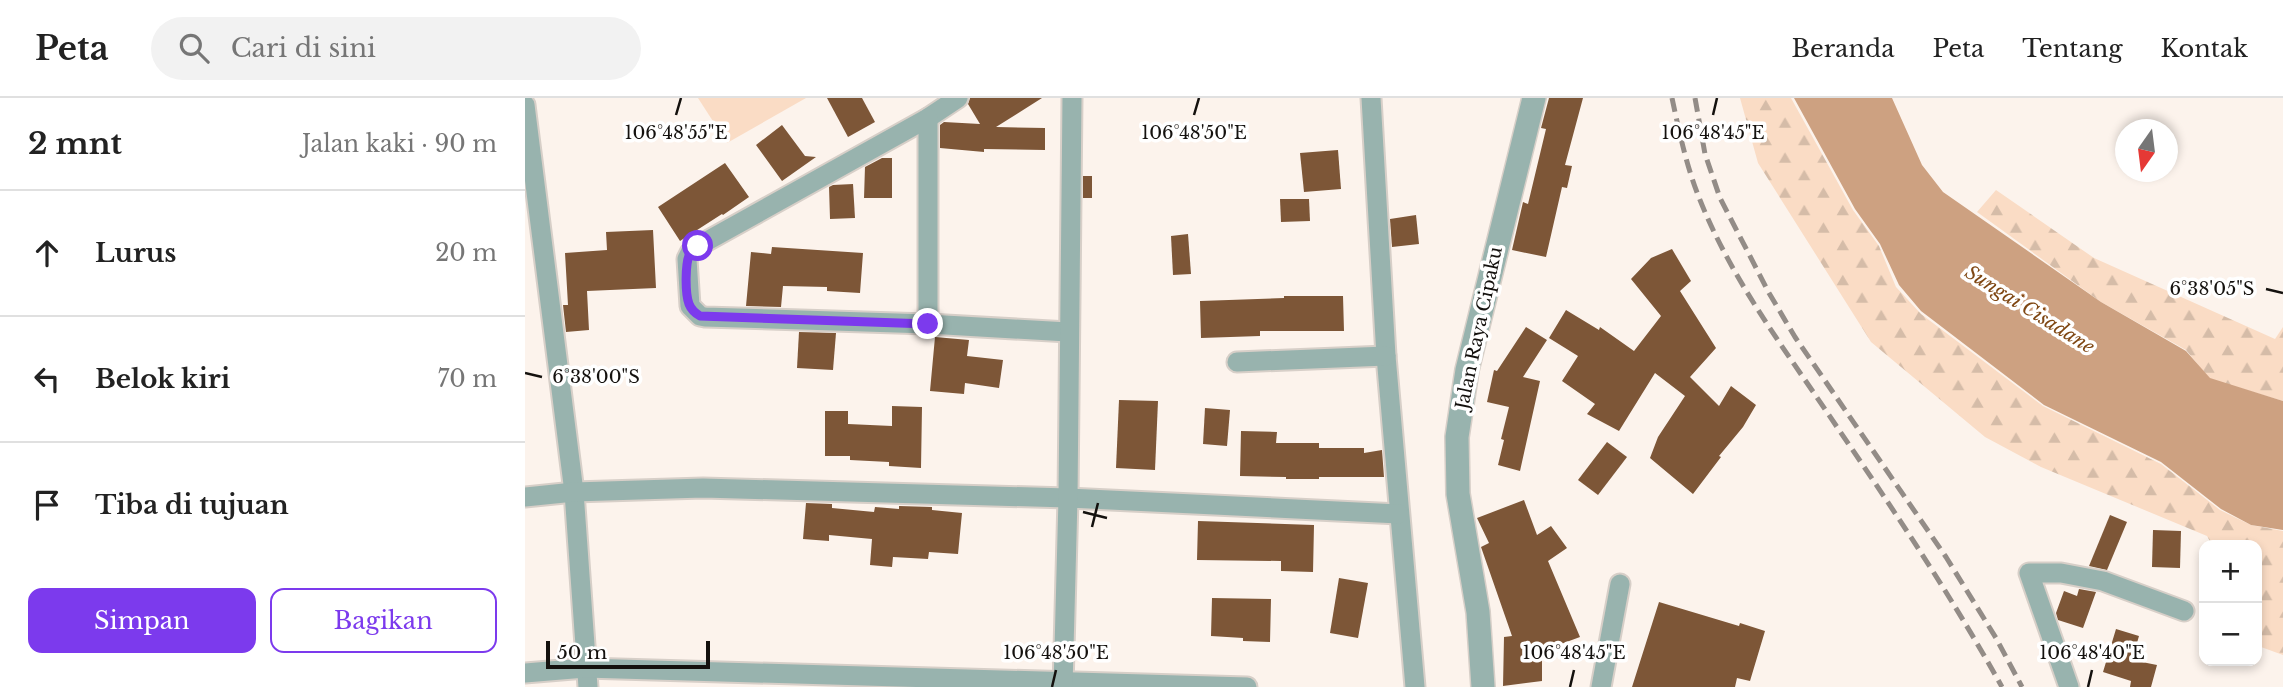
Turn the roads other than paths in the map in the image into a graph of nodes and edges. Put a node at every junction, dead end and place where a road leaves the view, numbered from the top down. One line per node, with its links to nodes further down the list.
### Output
1 (958, 98): 6 (street)
2 (1072, 98): 8 (street)
3 (1371, 98): 9 (street)
4 (1534, 98): 22 (street, Jalan Raya Cipaku)
5 (525, 104): 11 (street)
6 (928, 118): 7 (street); 7 (street)
7 (928, 324): 8 (street)
8 (1068, 332): 13 (street)
9 (1386, 356): 10 (street); 14 (street)
10 (1237, 362)
11 (574, 492): 12 (street); 13 (street); 18 (street)
12 (525, 497)
13 (1068, 498): 14 (street); 19 (street)
14 (1399, 514): 21 (street)
15 (1620, 584): 23 (street)
16 (2185, 611): 24 (street)
17 (525, 673): 18 (street)
18 (587, 677): 19 (street)
19 (1063, 685): 20 (street)
20 (1247, 687)
21 (1415, 687)
22 (1483, 687)
23 (1601, 687)
24 (2069, 687)

